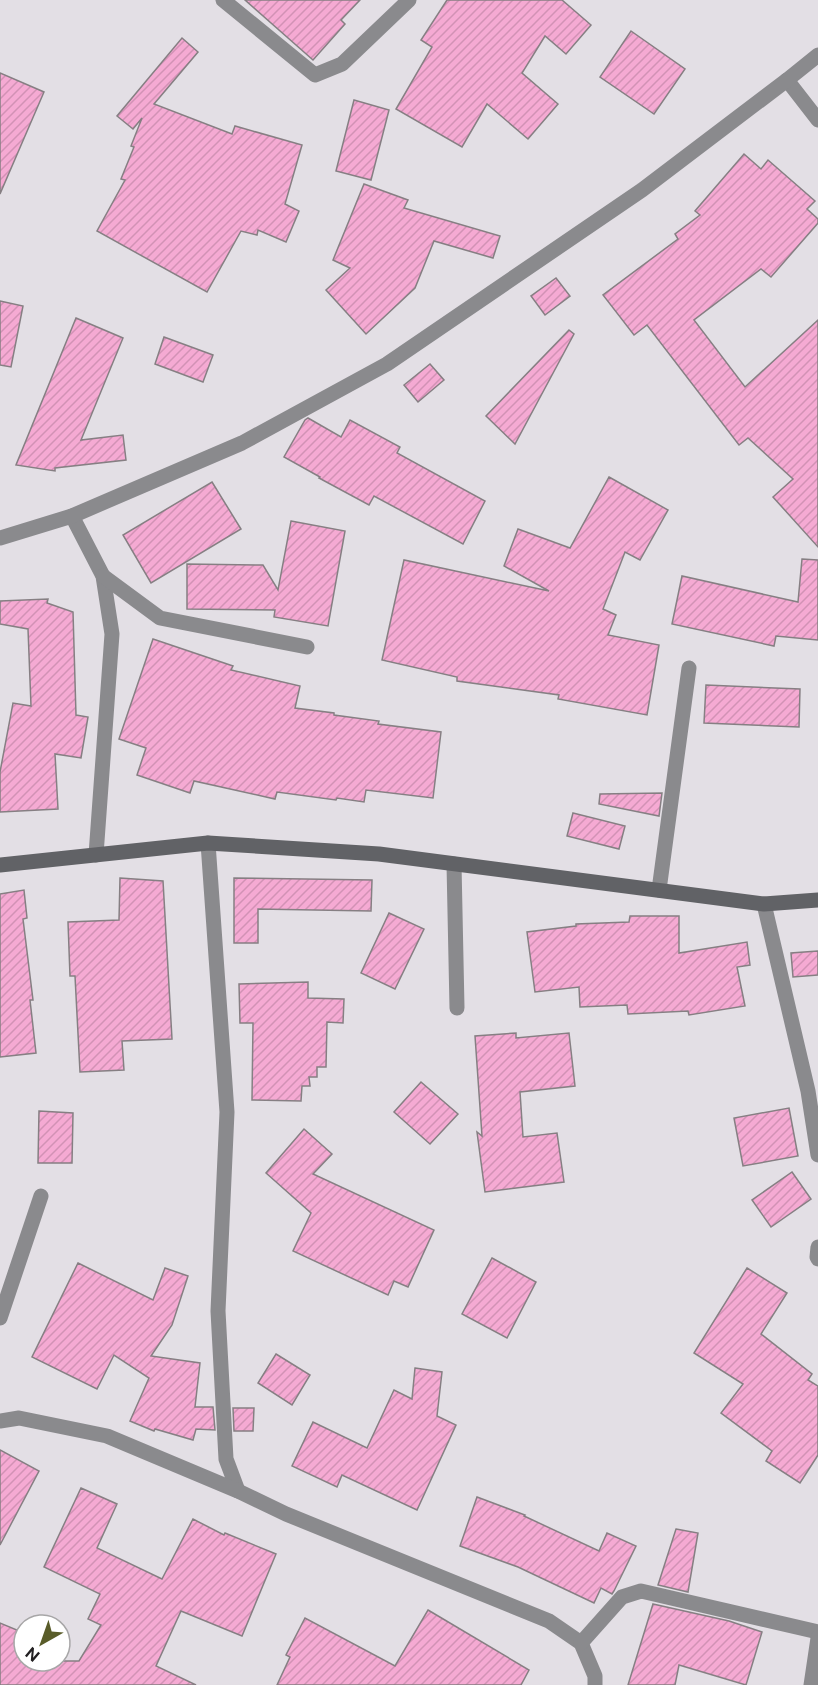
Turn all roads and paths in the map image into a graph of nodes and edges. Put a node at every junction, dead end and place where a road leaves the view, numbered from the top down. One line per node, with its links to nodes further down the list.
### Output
1 (223, 0): 2 (street)
2 (409, 0)
3 (818, 55): 4 (street)
4 (787, 81): 5 (street); 6 (street)
5 (818, 120)
6 (72, 516): 7 (street); 8 (street)
7 (0, 538)
8 (103, 576): 9 (street); 12 (street)
9 (307, 647)
10 (689, 668): 15 (street)
11 (208, 843): 12 (street); 13 (street); 25 (street)
12 (96, 855): 14 (street)
13 (454, 864): 15 (street); 18 (street)
14 (0, 865)
15 (659, 890): 17 (street)
16 (818, 900): 17 (street)
17 (764, 904): 19 (street)
18 (458, 1008)
19 (818, 1155)
20 (41, 1197): 23 (street)
21 (818, 1247): 22 (street)
22 (818, 1259)
23 (0, 1318)
24 (0, 1421): 25 (street)
25 (238, 1491): 28 (street)
26 (818, 1632): 28 (street)
27 (818, 1638): 30 (street)
28 (580, 1643): 29 (street)
29 (595, 1685)
30 (810, 1685)

